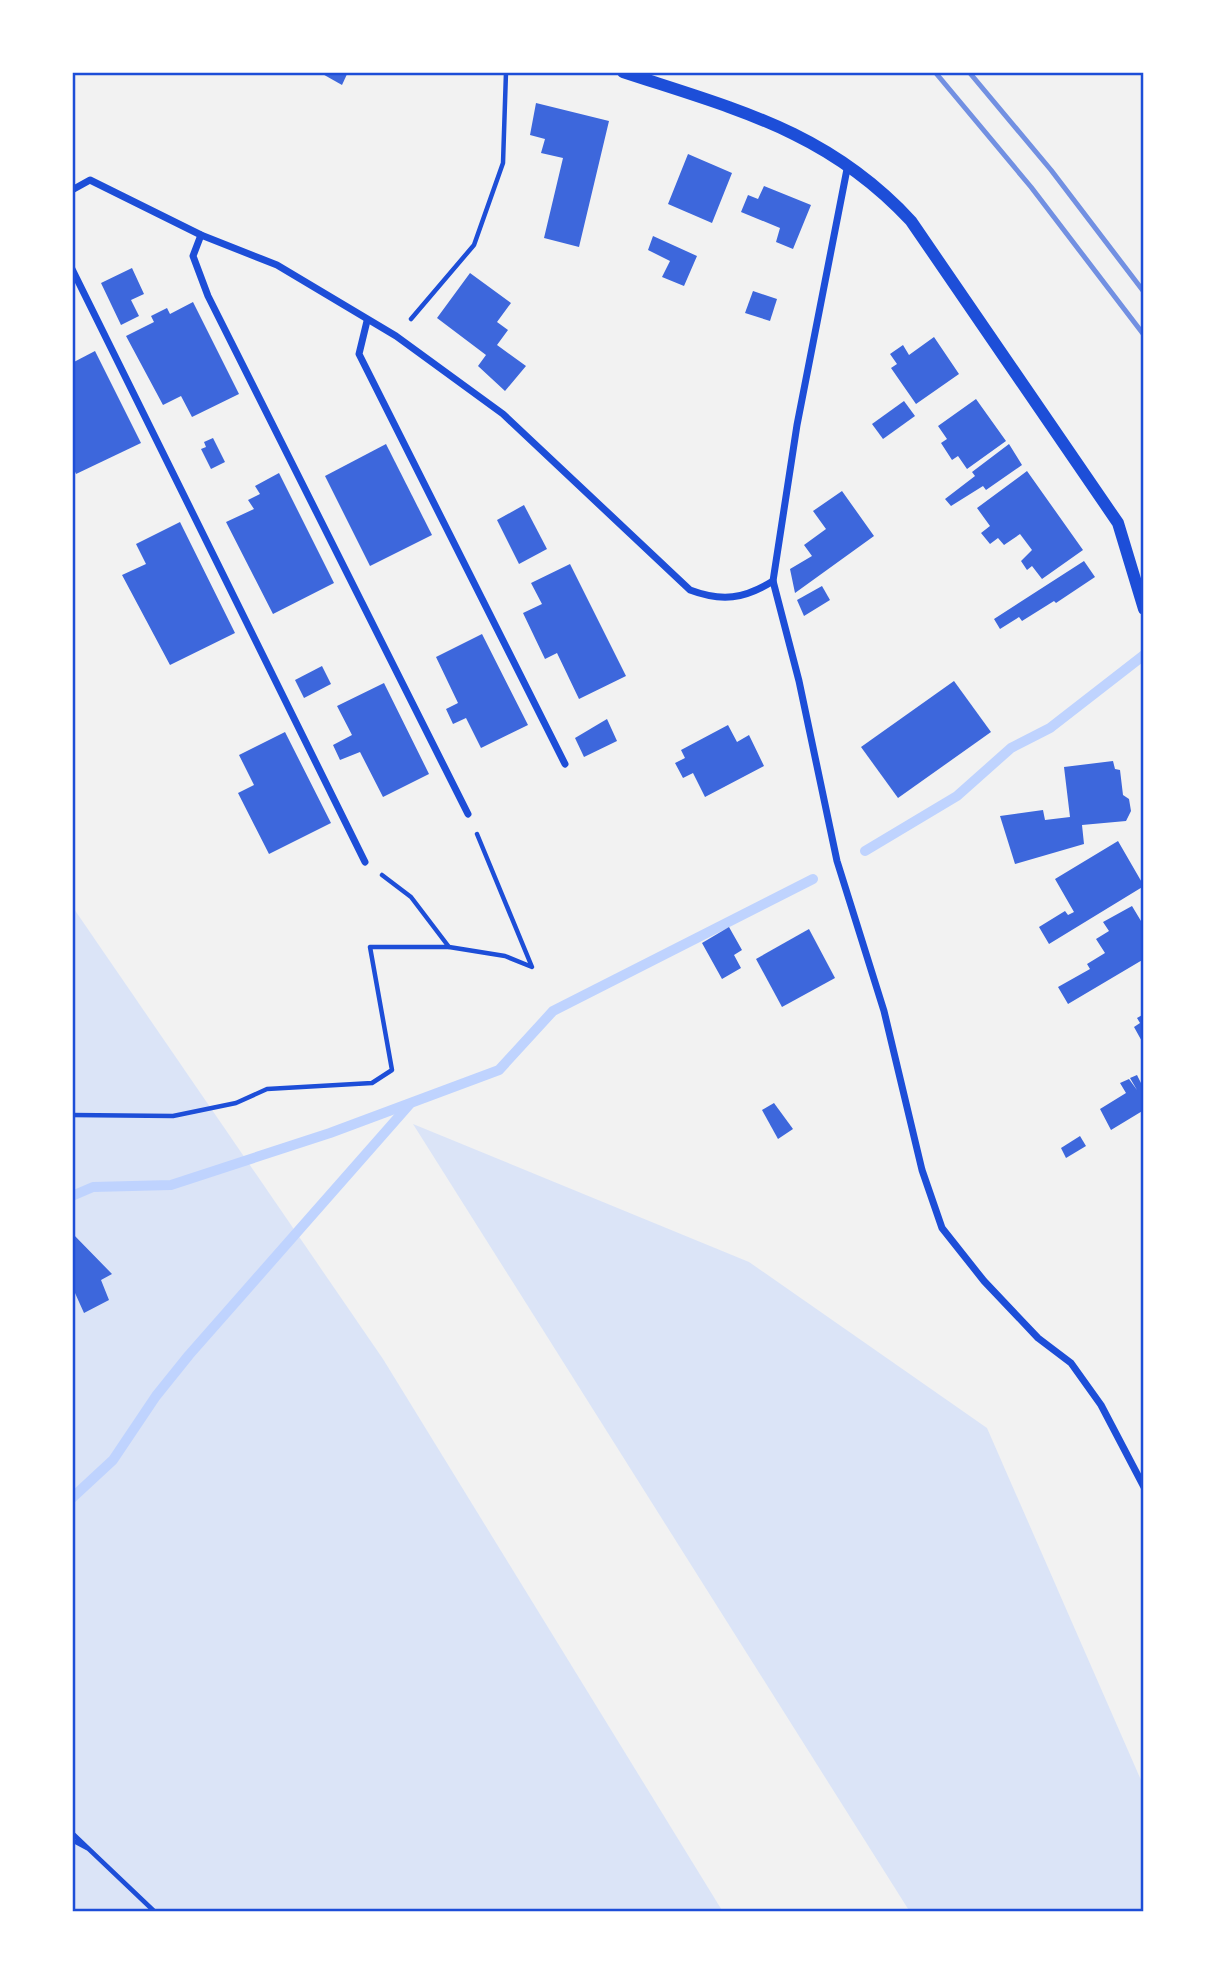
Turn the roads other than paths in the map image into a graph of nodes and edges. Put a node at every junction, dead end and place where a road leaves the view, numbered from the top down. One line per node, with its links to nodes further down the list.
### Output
1 (623, 72): 2 (street)
2 (848, 164): 7 (street); 8 (street)
3 (72, 190): 4 (street)
4 (201, 235): 6 (street); 10 (street)
5 (72, 269): 11 (street)
6 (367, 321): 7 (street); 9 (street)
7 (773, 581): 12 (street)
8 (1144, 609)
9 (565, 764)
10 (468, 814)
11 (365, 862)
12 (1144, 1487)

